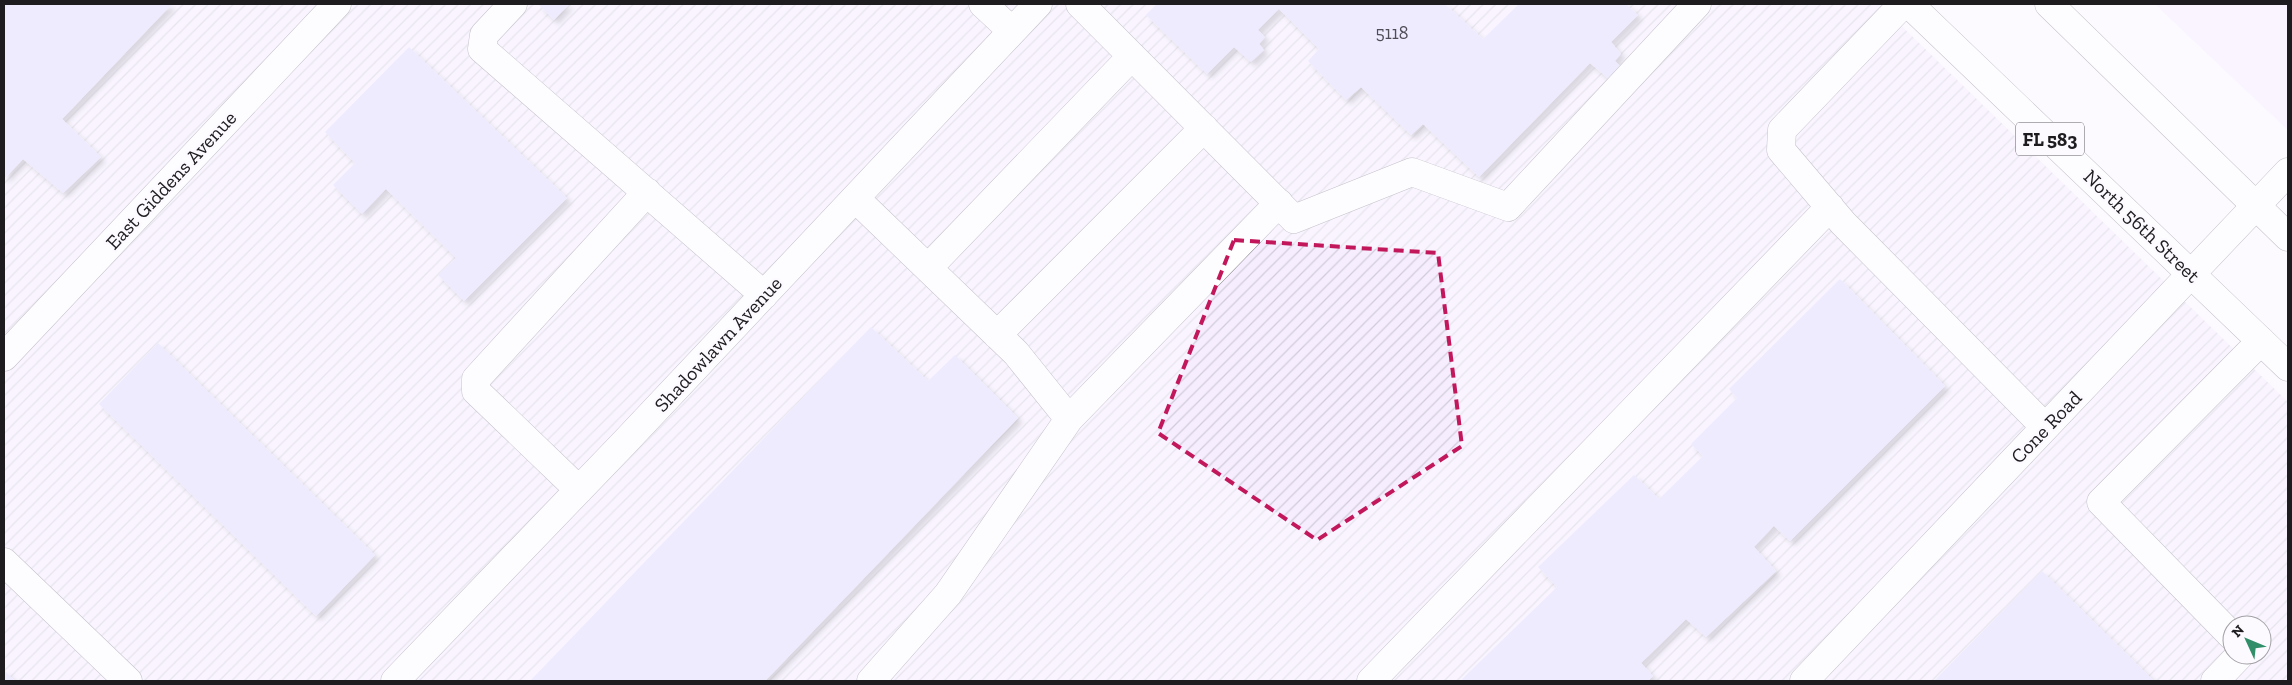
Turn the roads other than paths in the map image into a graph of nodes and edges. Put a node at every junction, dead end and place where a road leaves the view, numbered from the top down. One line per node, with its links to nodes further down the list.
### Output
1 (337, 4): 25 (street, East Giddens Avenue)
2 (512, 4): 14 (street)
3 (983, 4): 10 (street)
4 (1038, 4): 10 (street, Shadowlawn Avenue)
5 (1080, 4): 11 (street)
6 (1697, 4): 16 (street)
7 (1903, 4): 18 (street)
8 (1909, 4): 21 (street, North 56th Street / FL 583)
9 (2049, 4): 17 (street)
10 (1012, 31): 15 (street, Shadowlawn Avenue)
11 (1132, 56): 12 (street); 20 (street)
12 (1204, 128): 16 (street); 23 (street)
13 (2288, 172): 17 (street, Cone Road)
14 (647, 192): 22 (street); 29 (street)
15 (855, 198): 20 (street); 22 (street, Shadowlawn Avenue)
16 (1279, 203): 27 (street)
17 (2256, 206): 19 (street); 21 (street, Cone Road)
18 (1830, 207): 28 (street); 36 (street)
19 (2288, 237)
20 (928, 268): 23 (street)
21 (2192, 273): 24 (street, North 56th Street / FL 583); 28 (street, Cone Road)
22 (764, 295): 29 (street, Shadowlawn Avenue)
23 (997, 335): 27 (street)
24 (2261, 341): 26 (street, North 56th Street / FL 583); 31 (street)
25 (4, 357)
26 (2288, 367)
27 (1069, 419): 35 (street)
28 (2045, 427): 37 (street, Cone Road)
29 (579, 490): 34 (street, Shadowlawn Avenue)
30 (4, 562): 33 (street)
31 (2222, 626)
32 (2230, 665): 38 (street)
33 (128, 681)
34 (395, 681)
35 (871, 681)
36 (1371, 681)
37 (1804, 681)
38 (2215, 681)

